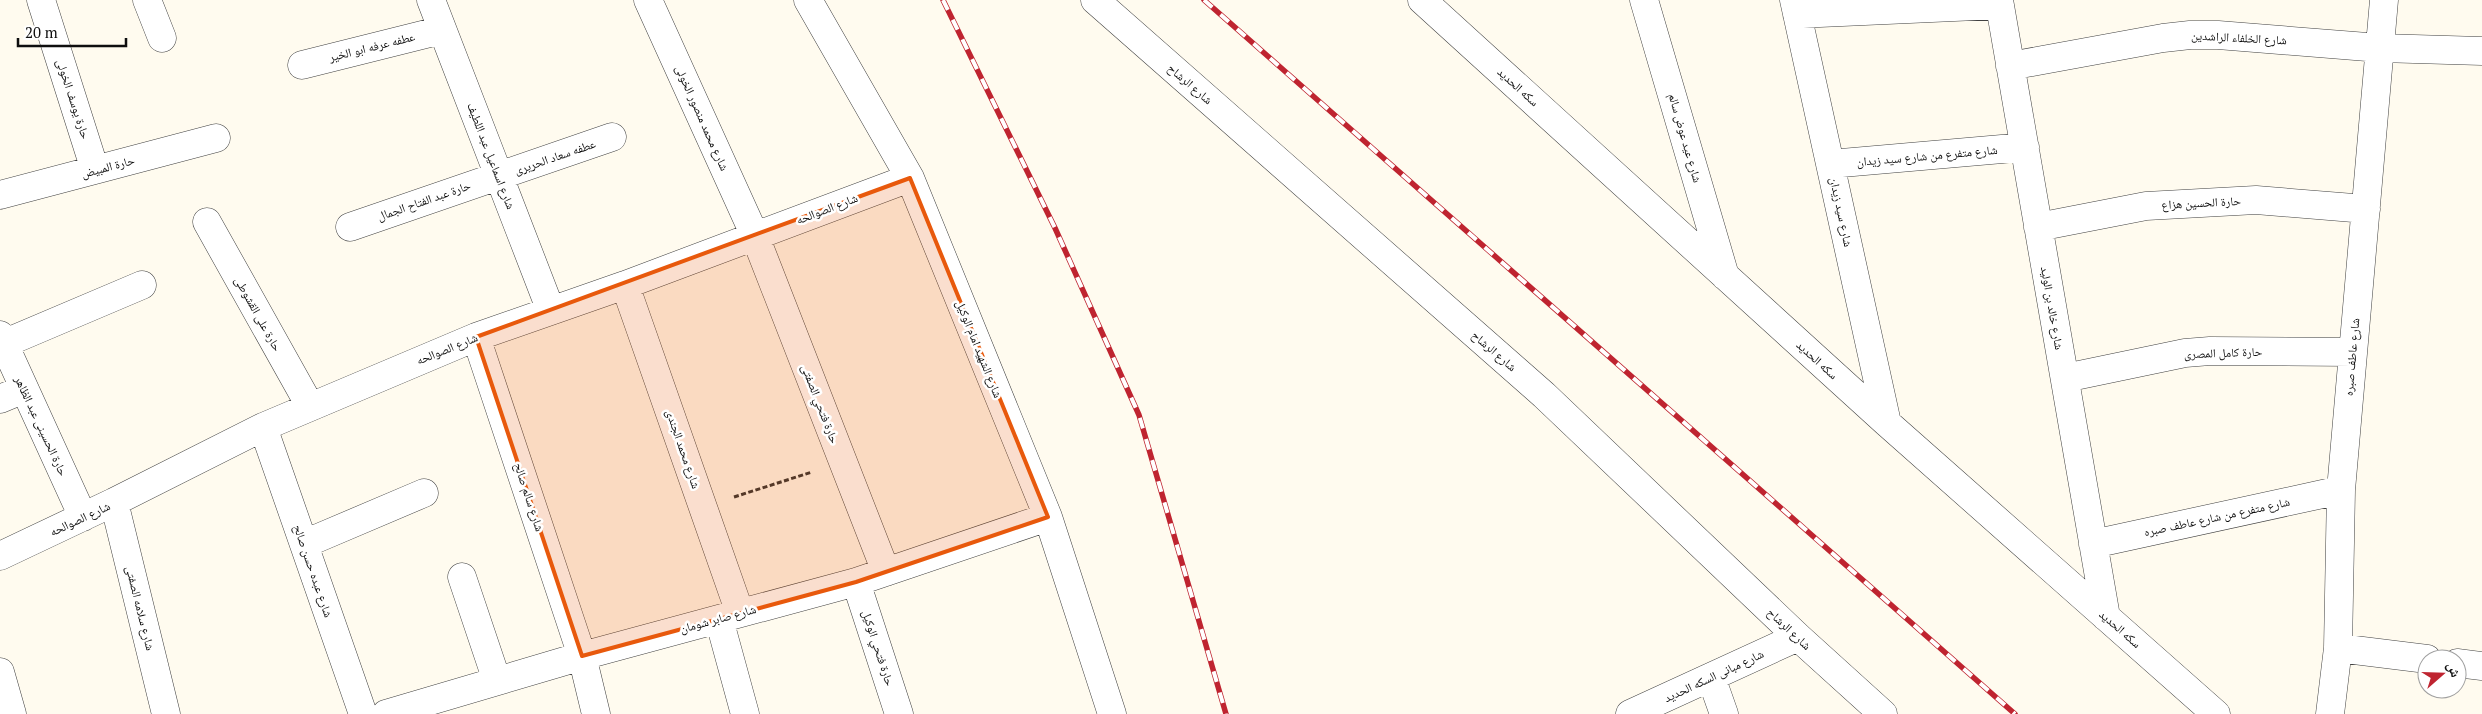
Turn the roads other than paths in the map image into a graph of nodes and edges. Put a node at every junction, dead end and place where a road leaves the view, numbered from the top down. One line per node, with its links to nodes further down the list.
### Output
1 (41, 0): 22 (street, حارة يوسف الخولى)
2 (147, 0): 13 (street)
3 (431, 0): 12 (street, شارع اسماعيل عبد اللطيف)
4 (648, 0): 30 (street, شارع محمد منصور الخولى)
5 (808, 0): 24 (street, شارع الشهيد امام الوكيل)
6 (1095, 0): 56 (street, شارع الرشاح)
7 (1422, 0): 31 (street, سكه الحديد)
8 (1644, 0): 31 (street, شارع عيد عوض سالم)
9 (2384, 0): 14 (street, شارع عاطف صبره)
10 (1999, 2): 11 (street); 17 (street, شارع خالد بن الوليد)
11 (1796, 7): 21 (street, شارع سيد زيدان)
12 (442, 30): 16 (street, عطفه عرفه ابو الخير); 23 (street, شارع اسماعيل عبد اللطيف)
13 (162, 38)
14 (2380, 48): 15 (street, شارع الخلفاء الراشدين); 17 (street, شارع الخلفاء الراشدين); 26 (street, شارع عاطف صبره)
15 (2482, 51)
16 (302, 64)
17 (2010, 66): 20 (street, شارع خالد بن الوليد)
18 (612, 137): 23 (street, عطفه سعاد الحريرى)
19 (216, 138): 22 (street, حارة المبيض)
20 (2024, 148): 21 (street, شارع متفرع من شارع سيد زيدان); 29 (street, شارع خالد بن الوليد)
21 (1830, 164): 41 (street, شارع سيد زيدان)
22 (95, 170): 25 (street, حارة المبيض)
23 (499, 176): 28 (street, حارة عبد الفتاح الجمال); 34 (street, شارع اسماعيل عبد اللطيف)
24 (910, 178): 30 (street, شارع الصوالحه); 47 (street, شارع الشهيد امام الوكيل)
25 (0, 195)
26 (2366, 209): 29 (street, حارة الحسين هزاع); 37 (street, شارع عاطف صبره)
27 (207, 222): 40 (street, حارة على القشوطى)
28 (350, 227)
29 (2038, 227): 38 (street, شارع خالد بن الوليد)
30 (755, 236): 33 (street, شارع الصوالحه); 51 (street, حارة فتحي الصفتى)
31 (1726, 276): 41 (street, سكه الحديد)
32 (142, 285): 36 (street)
33 (625, 285): 34 (street, شارع الصوالحه); 54 (street, شارع محمد الجندى)
34 (551, 311): 35 (street, شارع الصوالحه)
35 (476, 337): 40 (street, شارع الصوالحه); 58 (street, شارع سالم صالح)
36 (2, 340): 39 (street, حارة الحسينى عبد الظاهر)
37 (2353, 352): 38 (street, حارة كامل المصرى); 43 (street, شارع عاطف صبره)
38 (2064, 378): 49 (street, شارع خالد بن الوليد)
39 (12, 394): 46 (street, حارة الحسينى عبد الظاهر)
40 (310, 406): 42 (street, شارع الصوالحه)
41 (1887, 423): 55 (street, سكه الحديد)
42 (263, 427): 45 (street, شارع الصوالحه); 48 (street, شارع عبده حسن صالح)
43 (2340, 490): 49 (street, شارع متفرع من شارع عاطف صبره); 57 (street, شارع عاطف صبره)
44 (424, 493): 48 (street)
45 (114, 502): 46 (street, شارع الصوالحه); 67 (street, شارع سلامه الصفتى)
46 (83, 517): 50 (street, شارع الصوالحه)
47 (1048, 517): 51 (street, شارع صابر شومان); 73 (street, شارع الشهيد امام الوكيل)
48 (304, 544): 68 (street, شارع عبده حسن صالح)
49 (2093, 544): 55 (street, شارع خالد بن الوليد)
50 (0, 556)
51 (886, 572): 53 (street, شارع صابر شومان)
52 (462, 577): 64 (street)
53 (856, 582): 54 (street, شارع صابر شومان); 72 (street, حارة فتحي الوكيل)
54 (730, 616): 58 (street, شارع صابر شومان); 71 (street, شارع محمد الجندى)
55 (2106, 616): 77 (street, سكه الحديد)
56 (1798, 637): 63 (street, شارع مبانى السكه الحديد); 76 (street, شارع الرشاح)
57 (2338, 648): 59 (street); 78 (street, شارع عاطف صبره)
58 (582, 656): 64 (street, شارع صابر شومان); 70 (street, شارع سالم صالح)
59 (2417, 659)
60 (2467, 664): 61 (street)
61 (2482, 666)
62 (0, 672): 66 (street)
63 (1711, 677): 74 (street, شارع مبانى السكه الحديد); 75 (street)
64 (497, 682): 65 (street, شارع صابر شومان)
65 (446, 706): 69 (street, شارع صابر شومان)
66 (12, 714)
67 (166, 714)
68 (363, 714)
69 (386, 714)
70 (596, 714)
71 (744, 714)
72 (899, 714)
73 (1112, 714)
74 (1630, 714)
75 (1724, 714)
76 (1883, 714)
77 (2216, 714)
78 (2330, 714)

